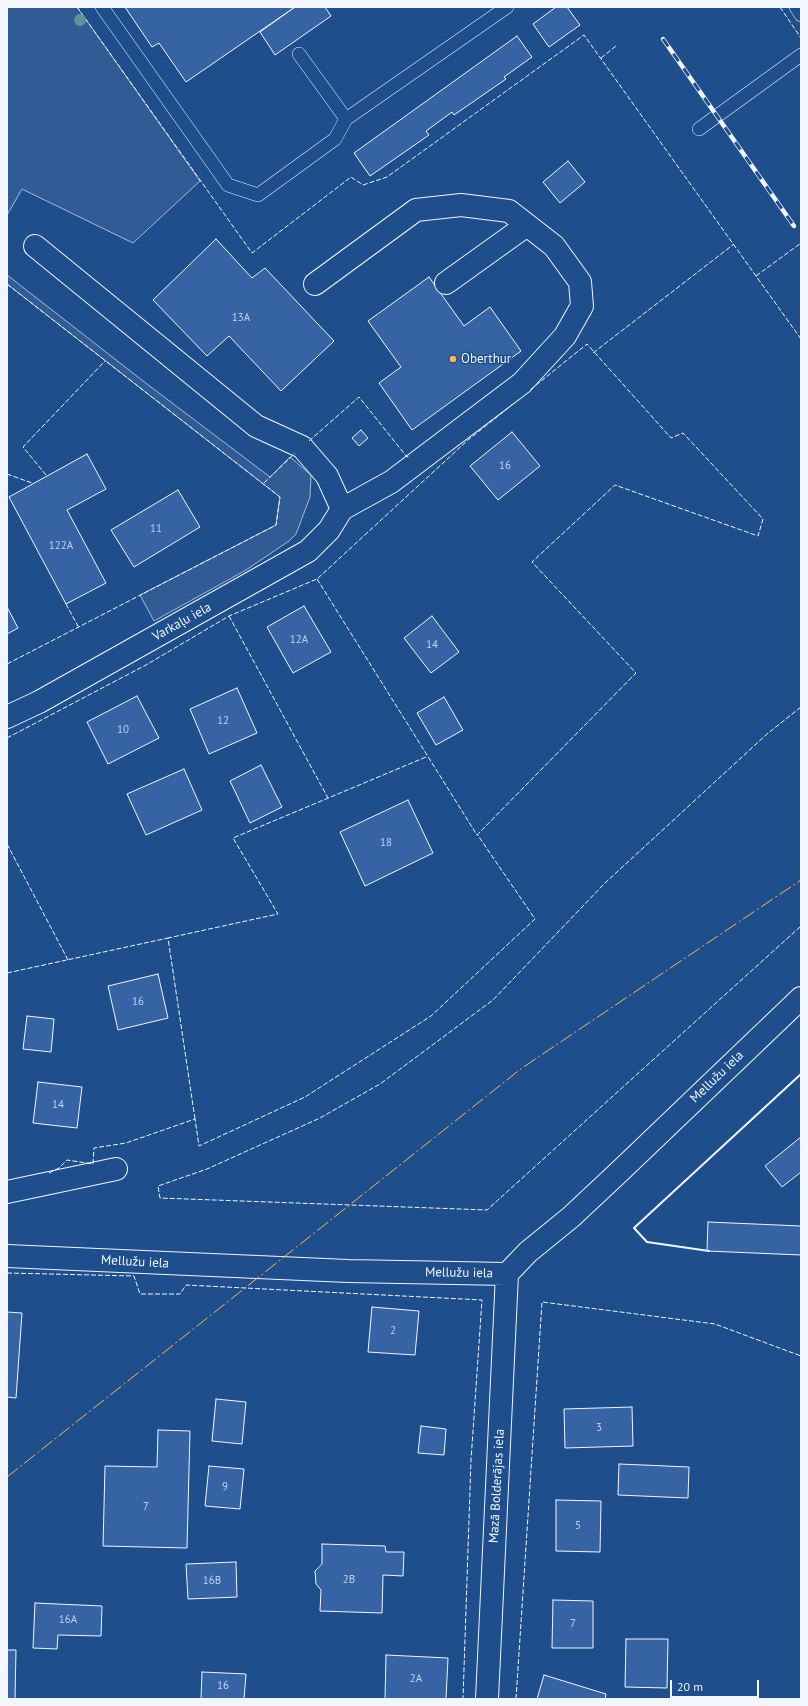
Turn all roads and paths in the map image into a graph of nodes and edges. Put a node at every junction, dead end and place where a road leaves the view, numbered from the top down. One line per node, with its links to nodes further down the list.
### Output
1 (102, 7): 7 (lane)
2 (507, 7): 7 (lane)
3 (796, 7): 4 (lane)
4 (801, 15)
5 (298, 54): 7 (lane)
6 (801, 55): 8 (lane)
7 (346, 119)
8 (699, 129)
9 (527, 225): 11 (street); 12 (street); 13 (street)
10 (35, 246): 13 (street)
11 (446, 283)
12 (315, 284)
13 (342, 509): 14 (street, Varkaļu iela)
14 (7, 717)
15 (801, 998): 19 (street, Mellužu iela)
16 (116, 1169): 17 (street)
17 (7, 1192)
18 (7, 1256): 19 (street, Mellužu iela)
19 (507, 1274): 20 (street, Mazā Bolderājas iela)
20 (487, 1699)

